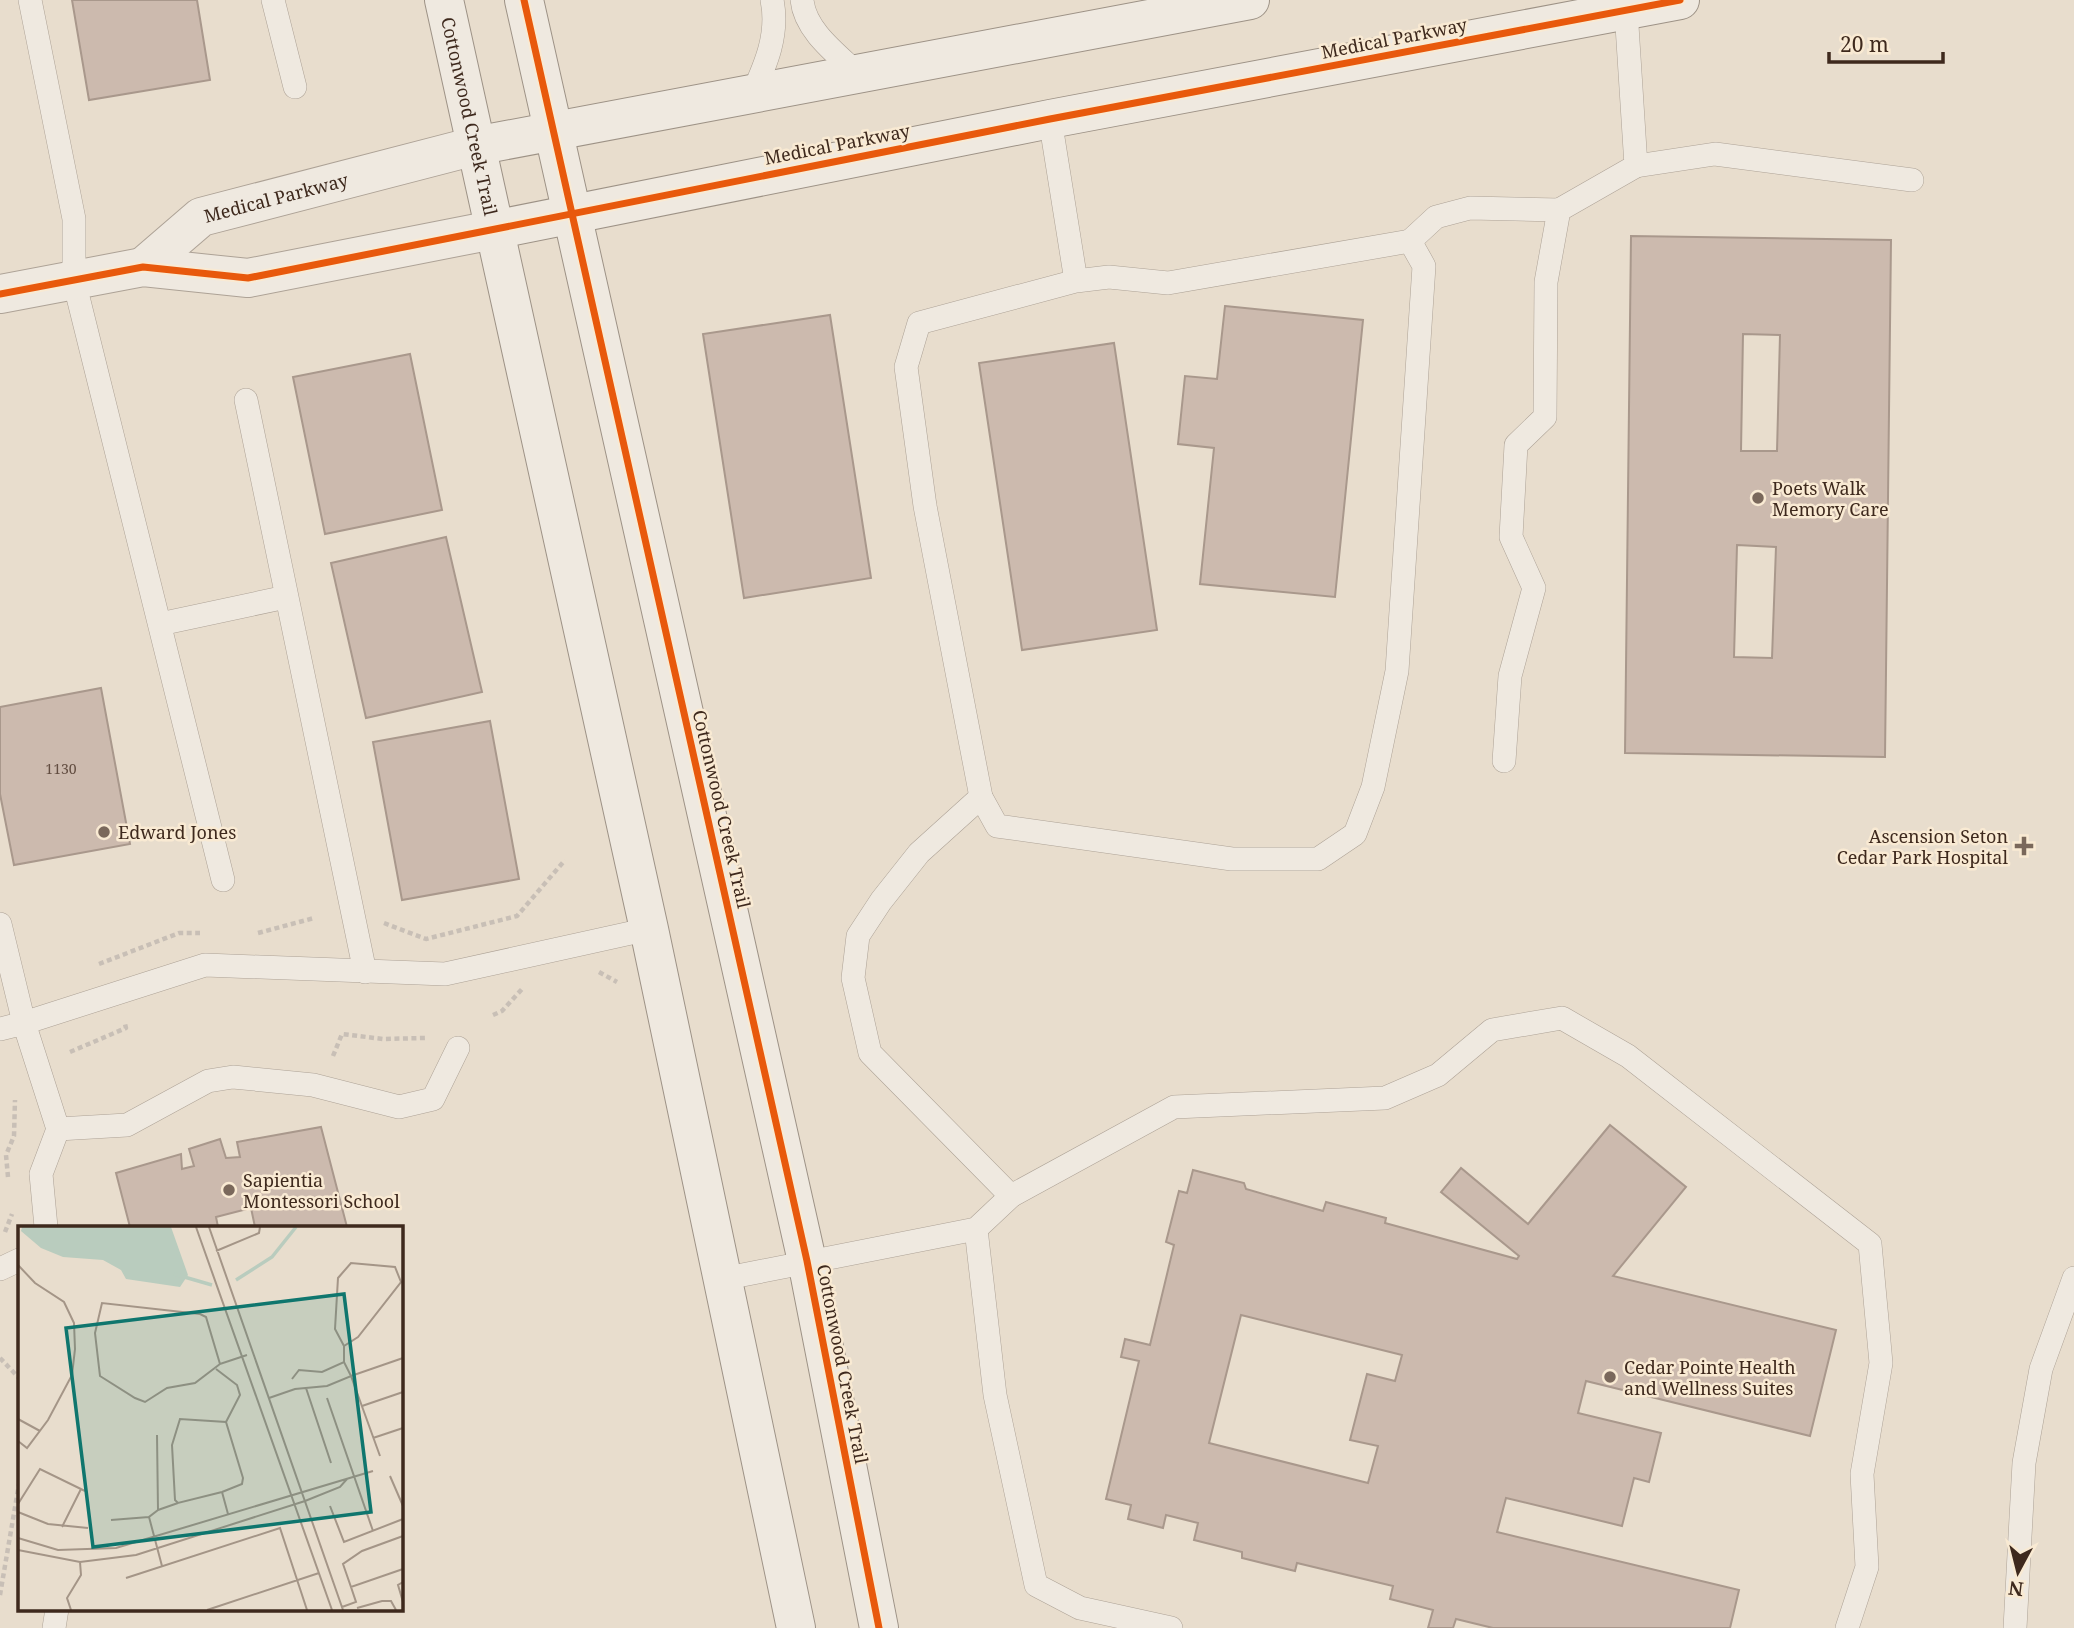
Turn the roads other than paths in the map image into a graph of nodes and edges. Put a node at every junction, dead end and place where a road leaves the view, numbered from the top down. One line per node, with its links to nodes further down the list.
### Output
1 (30, 0): 23 (lane)
2 (273, 0): 11 (lane)
3 (444, 0): 15 (street, Cottonwood Creek Trail)
4 (524, 0): 14 (street, Cottonwood Creek Trail)
5 (772, 0): 12 (lane)
6 (802, 0): 10 (lane)
7 (1250, 0): 10 (street, Medical Parkway)
8 (1680, 0): 9 (street, Medical Parkway)
9 (1625, 5): 13 (street, Medical Parkway); 16 (lane)
10 (859, 75): 12 (street, Medical Parkway)
11 (295, 87)
12 (752, 95): 14 (street, Medical Parkway)
13 (1051, 119): 19 (street, Medical Parkway); 24 (lane)
14 (553, 131): 15 (street, Medical Parkway); 19 (street, Cottonwood Creek Trail)
15 (475, 146): 20 (street, Cottonwood Creek Trail); 22 (street, Medical Parkway)
16 (1636, 166): 17 (lane); 18 (lane)
17 (1912, 180)
18 (1559, 210): 21 (lane); 29 (lane)
19 (573, 212): 20 (street, Medical Parkway); 43 (street, Cottonwood Creek Trail)
20 (493, 230): 22 (street, Medical Parkway); 33 (street, Cottonwood Creek Trail)
21 (1410, 241): 24 (lane); 30 (lane)
22 (143, 267): 23 (street, Medical Parkway)
23 (74, 281): 25 (street, Medical Parkway); 28 (lane)
24 (1076, 281): 30 (lane)
25 (0, 294)
26 (246, 400): 27 (lane)
27 (286, 597): 28 (lane); 34 (lane)
28 (160, 624): 31 (lane)
29 (1504, 761)
30 (981, 797): 39 (lane)
31 (223, 880)
32 (0, 924): 35 (lane)
33 (649, 929): 34 (lane); 46 (street, Cottonwood Creek Trail)
34 (365, 972): 35 (lane)
35 (24, 1023): 36 (lane); 38 (lane)
36 (0, 1029)
37 (458, 1048): 38 (lane)
38 (58, 1129): 40 (lane)
39 (1011, 1196): 41 (lane); 52 (lane)
40 (46, 1226)
41 (976, 1229): 43 (lane); 51 (lane)
42 (18, 1260): 44 (lane)
43 (807, 1261): 46 (lane); 50 (street, Cottonwood Creek Trail)
44 (0, 1269)
45 (2074, 1278): 53 (lane)
46 (722, 1279): 49 (street, Cottonwood Creek Trail)
47 (57, 1610): 48 (lane)
48 (54, 1628)
49 (796, 1628)
50 (879, 1628)
51 (1171, 1628)
52 (1847, 1628)
53 (2015, 1628)

